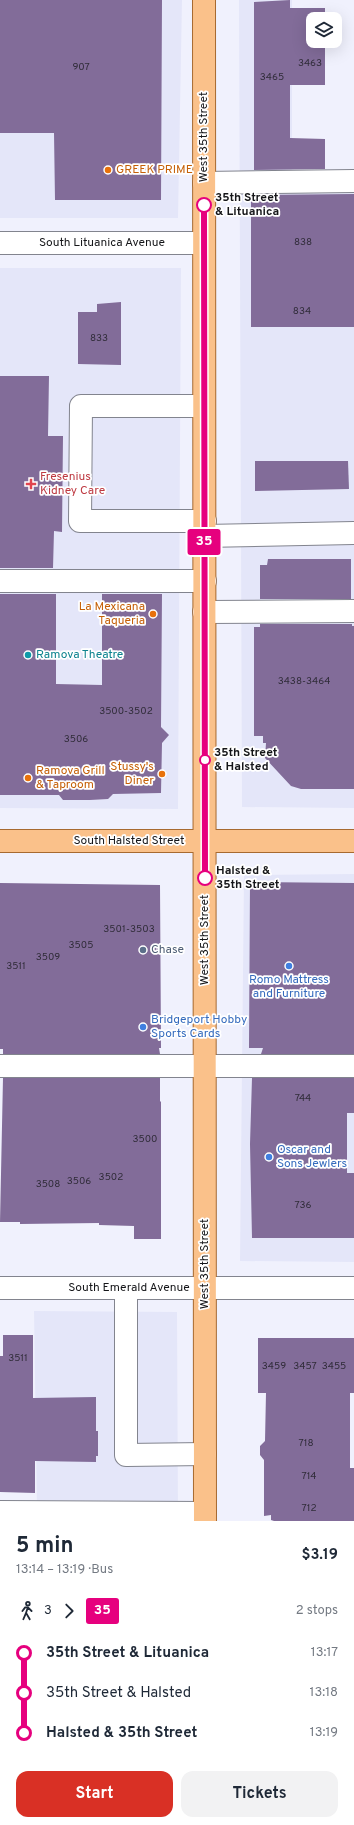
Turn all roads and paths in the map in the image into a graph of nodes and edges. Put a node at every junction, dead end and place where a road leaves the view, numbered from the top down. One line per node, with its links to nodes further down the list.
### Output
1 (204, 0): 3 (main road, West 35th Street)
2 (354, 180): 3 (street)
3 (204, 183): 5 (main road, West 35th Street)
4 (0, 243): 5 (street, South Lituanica Avenue)
5 (204, 243): 6 (main road, West 35th Street)
6 (204, 406): 7 (main road, West 35th Street); 7 (street)
7 (204, 528): 8 (street); 10 (main road, West 35th Street)
8 (354, 533)
9 (0, 581): 10 (street)
10 (204, 581): 12 (main road, West 35th Street)
11 (354, 611): 12 (street)
12 (204, 612): 15 (main road, West 35th Street)
13 (354, 840): 15 (main road, South Halsted Street)
14 (0, 841): 15 (main road, South Halsted Street)
15 (205, 841): 17 (main road, West 35th Street)
16 (0, 1066): 17 (street)
17 (204, 1066): 18 (street); 21 (main road, West 35th Street)
18 (354, 1066)
19 (0, 1288): 20 (street, South Emerald Avenue)
20 (126, 1288): 21 (street, South Emerald Avenue); 23 (street)
21 (205, 1288): 22 (street, South Emerald Avenue); 23 (main road, West 35th Street)
22 (354, 1288)
23 (205, 1454): 25 (main road, West 35th Street)
24 (0, 1512): 25 (street)
25 (205, 1517)

